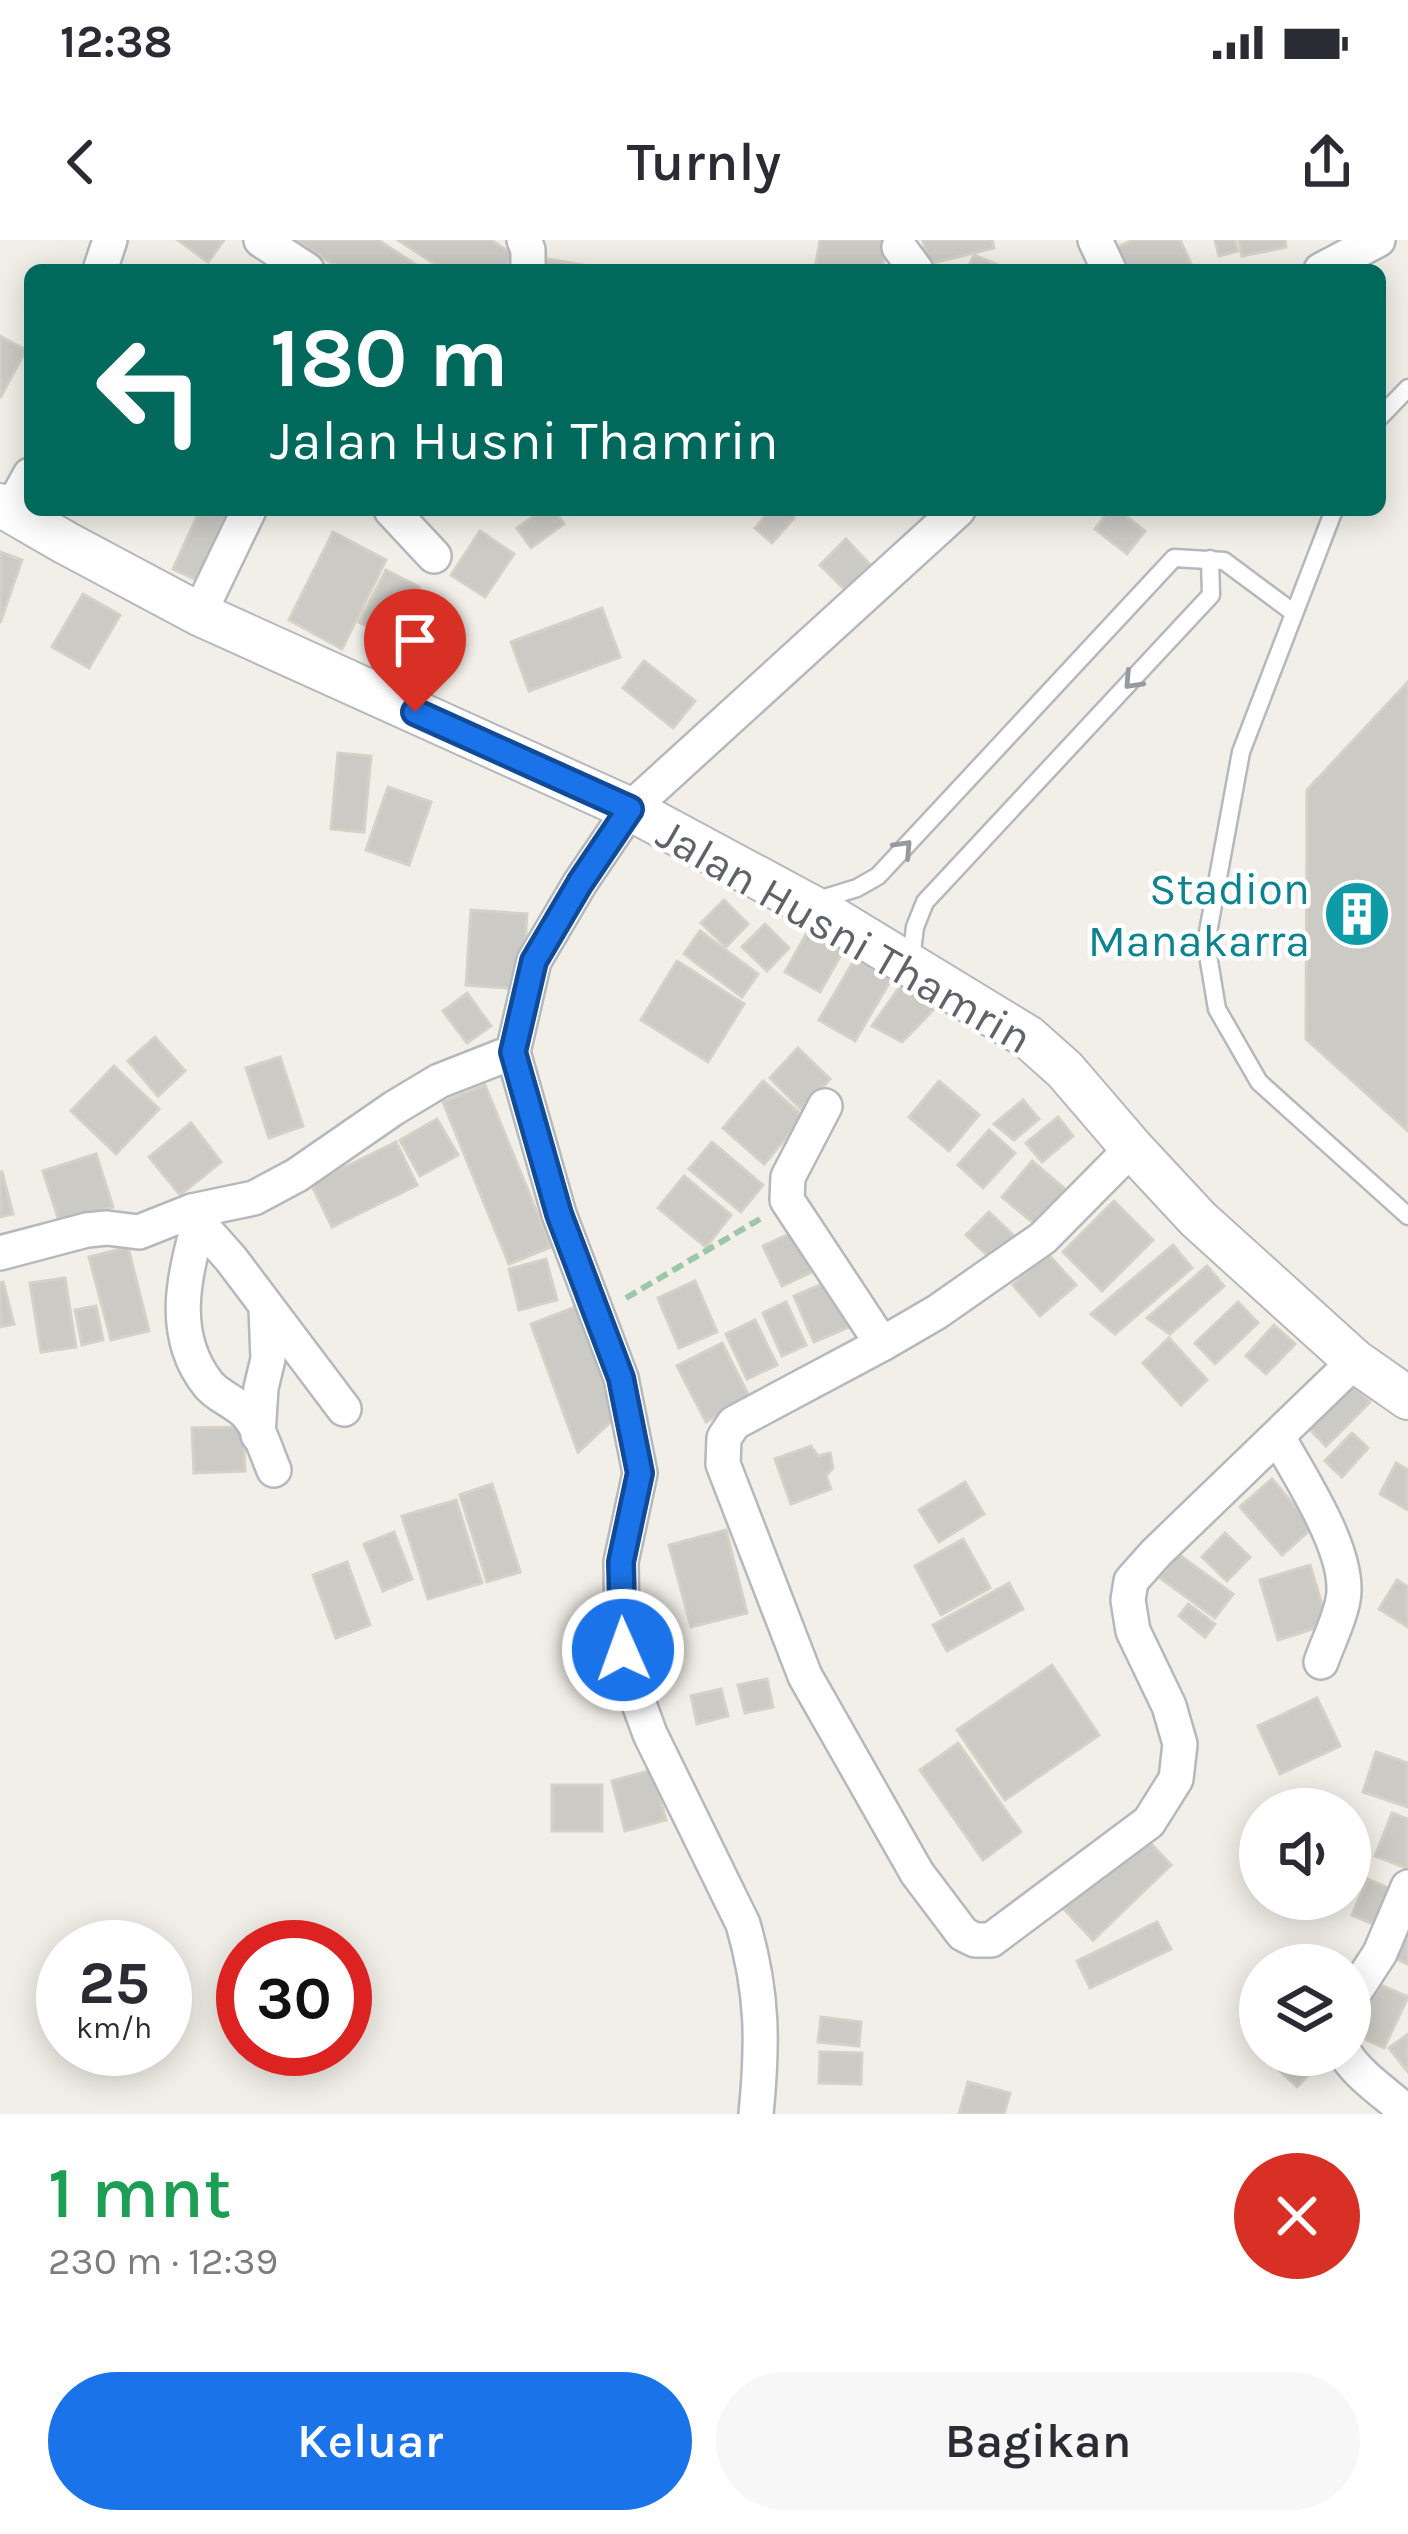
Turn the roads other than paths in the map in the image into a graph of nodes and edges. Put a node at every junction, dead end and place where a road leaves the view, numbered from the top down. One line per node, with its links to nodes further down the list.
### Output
1 (261, 240): 3 (street)
2 (1378, 240): 4 (street)
3 (299, 264)
4 (1333, 264)
5 (1408, 388): 6 (lane)
6 (1386, 411)
7 (43, 516): 15 (street, Jalan Husni Thamrin)
8 (246, 516): 15 (street)
9 (397, 516): 12 (street)
10 (951, 516): 16 (street)
11 (1332, 516): 14 (lane)
12 (434, 556)
13 (1210, 560): 14 (lane); 17 (lane, one-way to 13); 18 (lane, one-way to 18)
14 (1294, 613): 22 (lane)
15 (199, 614): 16 (street, Jalan Husni Thamrin)
16 (630, 809): 17 (street, Jalan Husni Thamrin); 19 (street)
17 (805, 904): 18 (street, Jalan Husni Thamrin)
18 (910, 966): 21 (street, Jalan Husni Thamrin)
19 (513, 1052): 23 (street); 37 (street)
20 (825, 1106): 26 (street)
21 (1132, 1148): 26 (street); 27 (street, Jalan Husni Thamrin)
22 (1408, 1216)
23 (195, 1217): 24 (street); 25 (street); 30 (street)
24 (0, 1253)
25 (266, 1308): 29 (street); 30 (street)
26 (882, 1344): 31 (street)
27 (1355, 1361): 28 (street, Jalan Husni Thamrin); 31 (street)
28 (1408, 1398)
29 (344, 1409)
30 (258, 1436): 32 (street)
31 (1278, 1437): 33 (street)
32 (274, 1470)
33 (1321, 1662)
34 (1408, 1887): 35 (street)
35 (1371, 1968)
36 (1363, 2076): 38 (street)
37 (756, 2114)
38 (1408, 2114)

